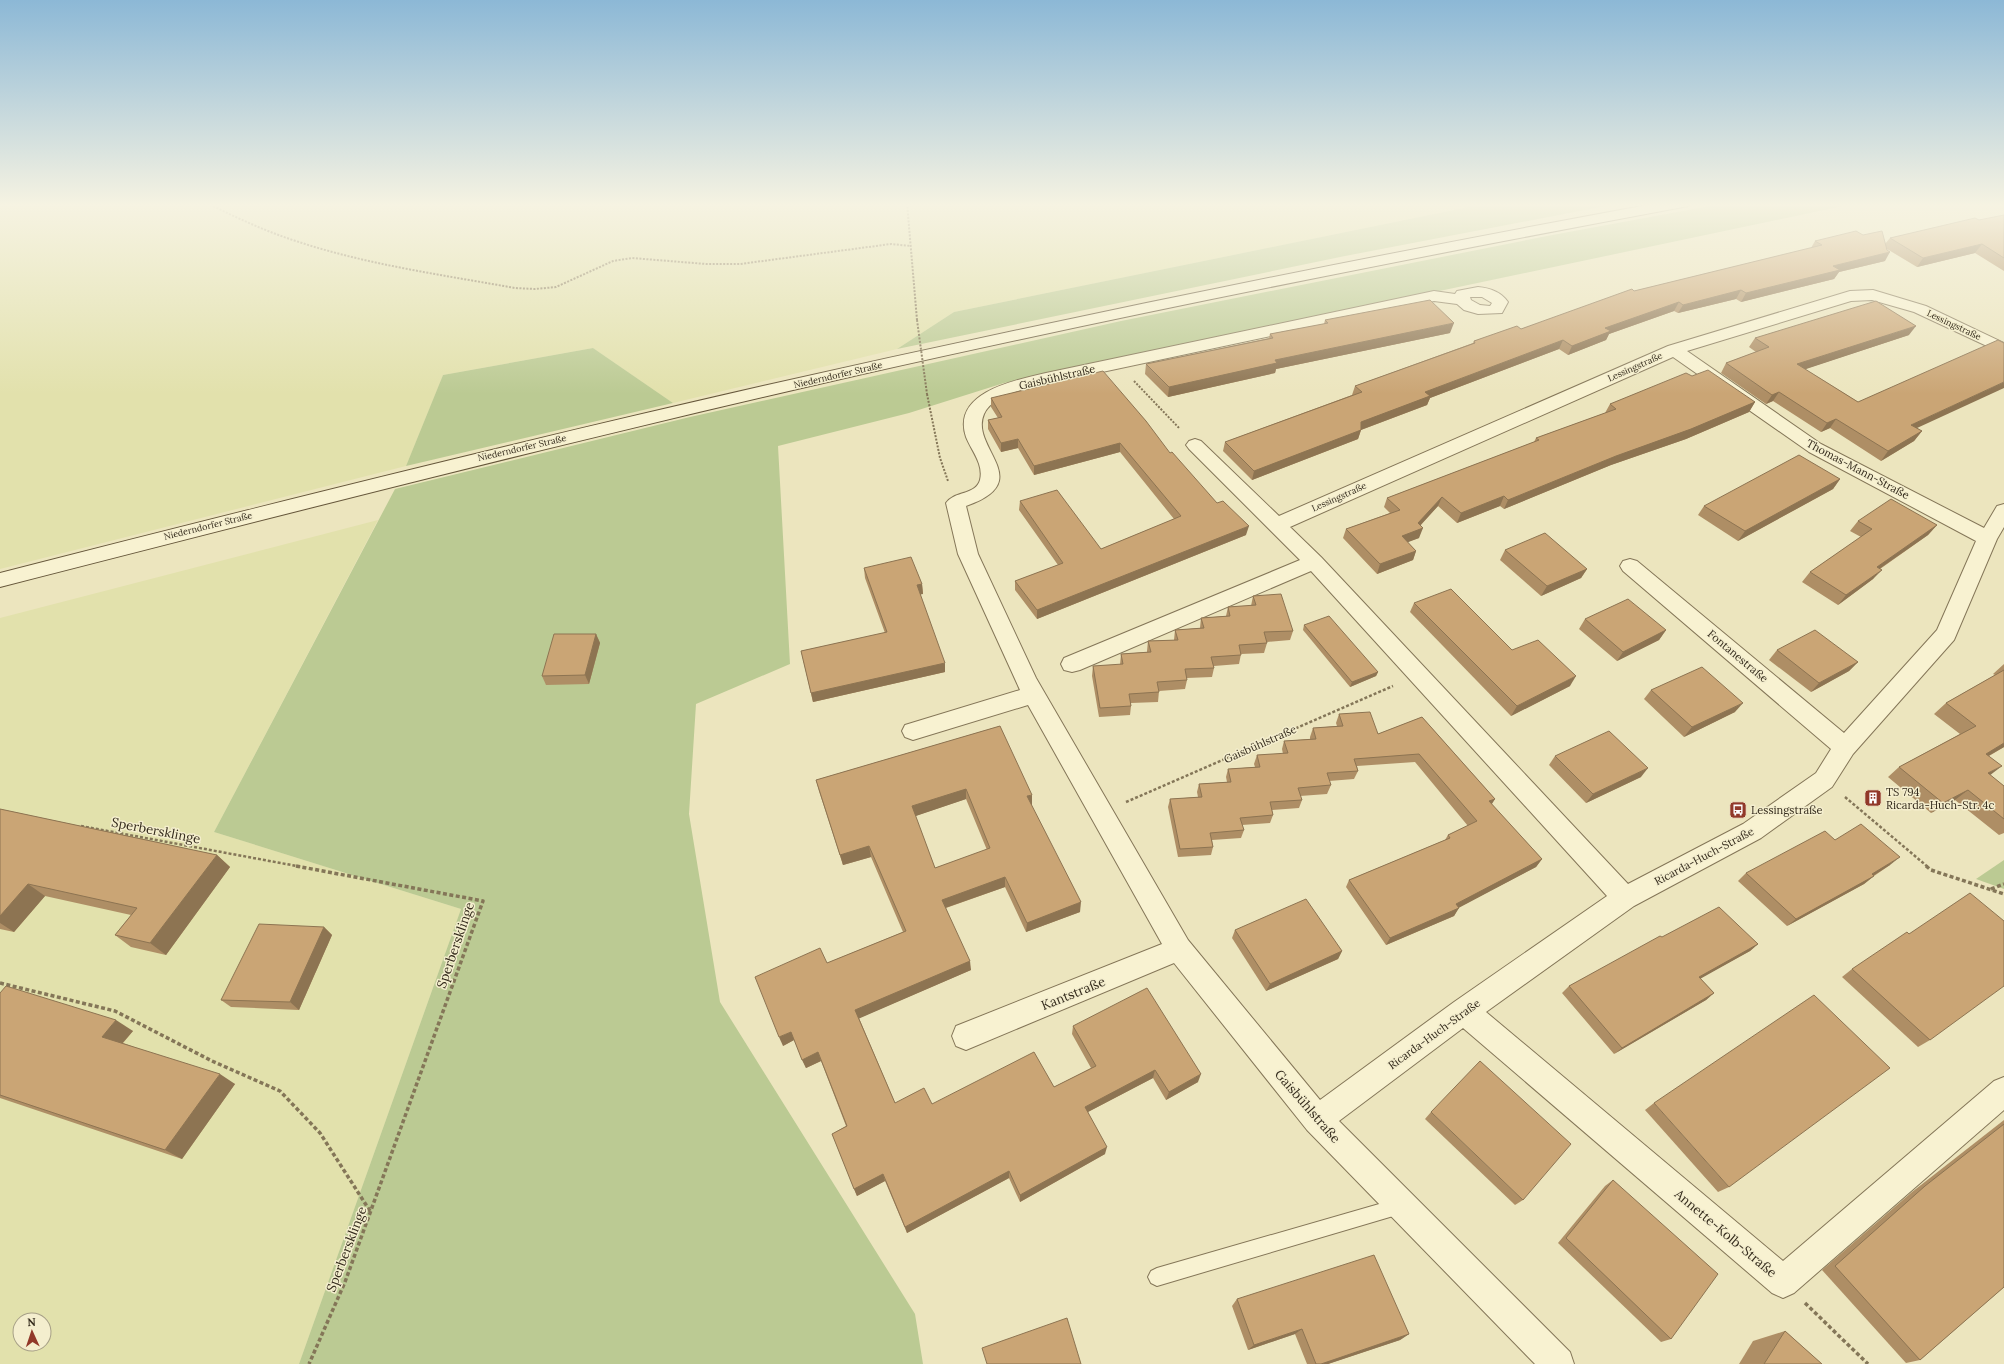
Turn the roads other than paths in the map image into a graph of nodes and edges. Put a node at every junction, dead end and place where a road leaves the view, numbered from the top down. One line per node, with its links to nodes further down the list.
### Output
1 (1349, 267): 11 (street, Niederndorfer Straße)
2 (1462, 300): 13 (street, Gaisbühlstraße)
3 (2004, 349): 4 (street, Lessingstraße)
4 (1674, 350): 7 (street, Lessingstraße); 8 (street, Thomas-Mann-Straße)
5 (1195, 445): 7 (street)
6 (2004, 511): 8 (street, Ricarda-Huch-Straße)
7 (1277, 525): 9 (street)
8 (1987, 538): 15 (street, Ricarda-Huch-Straße)
9 (1314, 562): 12 (street); 16 (street)
10 (1630, 566): 15 (street, Fontanestraße)
11 (0, 580)
12 (1072, 664)
13 (1033, 695): 14 (street); 17 (street, Gaisbühlstraße)
14 (913, 731)
15 (1845, 747): 16 (street, Ricarda-Huch-Straße)
16 (1624, 898): 18 (street, Ricarda-Huch-Straße)
17 (1180, 949): 19 (street, Kantstraße); 21 (street, Gaisbühlstraße)
18 (1464, 1011): 20 (street, Annette-Kolb-Straße); 21 (street, Ricarda-Huch-Straße)
19 (966, 1036)
20 (2004, 1091)
21 (1317, 1120): 22 (street, Gaisbühlstraße)
22 (1401, 1206): 23 (lane); 24 (street, Gaisbühlstraße)
23 (1157, 1277)
24 (1558, 1364)

